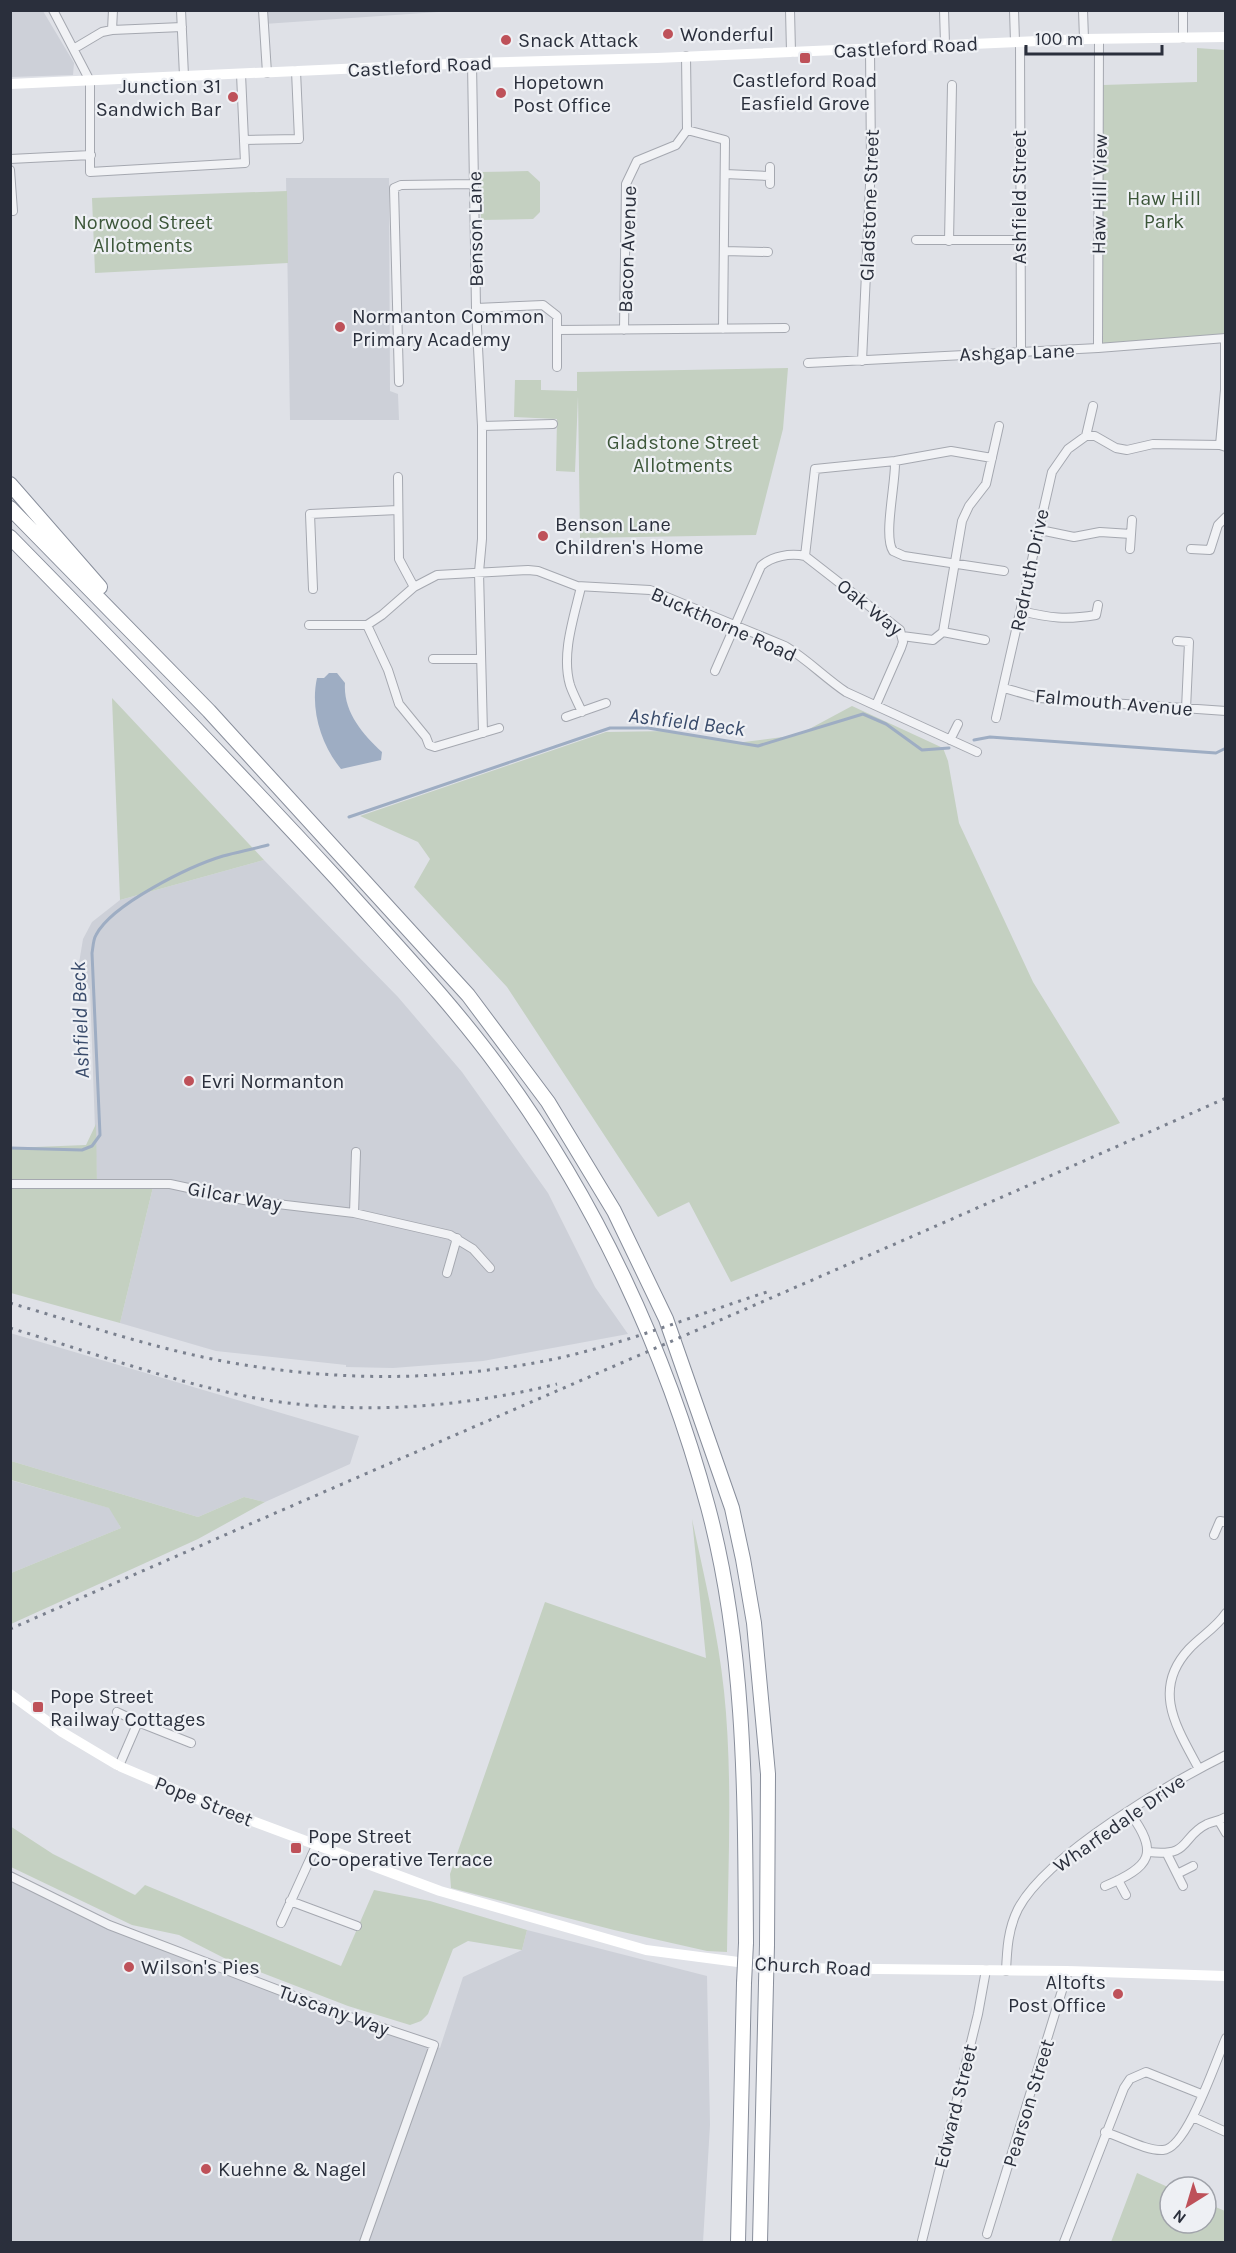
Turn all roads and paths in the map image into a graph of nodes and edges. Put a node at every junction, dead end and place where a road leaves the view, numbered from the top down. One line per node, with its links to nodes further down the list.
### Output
1 (53, 10): 18 (street)
2 (112, 10): 11 (street)
3 (181, 10): 10 (street)
4 (263, 10): 24 (street)
5 (790, 10): 20 (street)
6 (944, 10): 17 (street)
7 (1014, 10): 16 (street, Ashfield Street)
8 (1083, 10): 14 (street)
9 (1183, 10): 13 (street)
10 (182, 27): 11 (street); 26 (street)
11 (112, 30): 18 (street)
12 (1226, 37): 13 (street, Castleford Road)
13 (1183, 38): 15 (street, Castleford Road)
14 (1084, 39): 15 (street, Castleford Road); 16 (street, Castleford Road)
15 (1099, 39): 51 (street, Haw Hill View)
16 (1017, 42): 17 (street, Castleford Road); 41 (street, Ashfield Street)
17 (945, 44): 19 (street, Castleford Road)
18 (75, 48): 27 (street)
19 (870, 49): 20 (street, Castleford Road); 53 (street, Gladstone Street)
20 (791, 52): 21 (street, Castleford Road)
21 (686, 56): 22 (street, Castleford Road); 30 (street)
22 (472, 63): 23 (street, Castleford Road); 38 (street, Benson Lane)
23 (296, 71): 24 (street, Castleford Road); 31 (street)
24 (267, 73): 25 (street, Castleford Road)
25 (241, 74): 26 (street, Castleford Road); 31 (street)
26 (184, 76): 27 (street, Castleford Road)
27 (90, 81): 28 (street, Castleford Road); 32 (street)
28 (10, 84)
29 (952, 85): 42 (street)
30 (687, 130): 36 (street); 49 (street, Bacon Avenue)
31 (244, 140): 32 (street)
32 (91, 155): 33 (street)
33 (10, 159)
34 (770, 167): 36 (street)
35 (10, 170): 37 (street)
36 (725, 174): 43 (street)
37 (11, 180): 39 (street)
38 (474, 184): 45 (street, Benson Lane); 56 (street)
39 (14, 211)
40 (916, 240): 42 (street)
41 (1020, 240): 42 (street); 52 (street, Ashfield Street)
42 (949, 241)
43 (724, 251): 44 (street); 47 (street)
44 (768, 252)
45 (476, 308): 48 (street); 59 (street, Benson Lane)
46 (785, 328): 47 (street)
47 (723, 329): 49 (street)
48 (557, 330): 49 (street); 55 (street)
49 (624, 330)
50 (1225, 338): 51 (street, Ashgap Lane); 62 (street)
51 (1098, 348): 52 (street, Ashgap Lane)
52 (1021, 351): 53 (street, Ashgap Lane)
53 (862, 361): 54 (street, Ashgap Lane)
54 (808, 363)
55 (557, 367)
56 (399, 382)
57 (1093, 406): 61 (street)
58 (553, 424): 59 (street)
59 (482, 426): 79 (street, Benson Lane)
60 (999, 426): 63 (street)
61 (1086, 436): 62 (street); 71 (street, Redruth Drive)
62 (1223, 446)
63 (992, 458): 64 (street); 77 (street)
64 (895, 461): 76 (street); 77 (street)
65 (398, 477): 68 (street)
66 (10, 484): 99 (highway)
67 (10, 508): 99 (highway)
68 (398, 510): 80 (street); 82 (street)
69 (1226, 517): 75 (street)
70 (1132, 520): 72 (street)
71 (1040, 530): 72 (street); 84 (street, Redruth Drive)
72 (1131, 534): 74 (street)
73 (10, 537): 154 (highway, bridge)
74 (1130, 549)
75 (1191, 549)
76 (805, 556): 87 (street); 89 (street, Oak Way)
77 (956, 563): 78 (street); 88 (street)
78 (1004, 571)
79 (479, 572): 80 (street, Buckthorne Road); 81 (street, Buckthorne Road); 93 (street, Benson Lane)
80 (414, 587): 86 (street, Buckthorne Road)
81 (581, 587): 87 (street, Buckthorne Road); 100 (street)
82 (313, 589)
83 (1098, 605): 84 (street)
84 (1021, 611): 95 (street, Redruth Drive)
85 (309, 625): 86 (street)
86 (367, 625): 106 (street)
87 (733, 627): 94 (street); 97 (street, Buckthorne Road)
88 (943, 632): 89 (street, Oak Way); 90 (street)
89 (902, 636): 97 (street)
90 (985, 640)
91 (1177, 641): 98 (street)
92 (433, 659): 93 (street)
93 (480, 659): 106 (street, Benson Lane)
94 (715, 671)
95 (1004, 688): 98 (street, Falmouth Avenue); 103 (street, Redruth Drive)
96 (606, 703): 100 (street)
97 (876, 705): 107 (street, Buckthorne Road)
98 (1186, 709): 101 (street, Falmouth Avenue)
99 (209, 711): 155 (highway, bridge)
100 (582, 711): 102 (street)
101 (1226, 711)
102 (566, 717)
103 (996, 718)
104 (958, 724): 107 (street)
105 (499, 728): 106 (street)
106 (483, 733)
107 (950, 740): 108 (street, Buckthorne Road)
108 (977, 752)
109 (356, 1152): 111 (street)
110 (10, 1184): 111 (street, Gilcar Way)
111 (354, 1213): 112 (street, Gilcar Way)
112 (457, 1238): 113 (street, Gilcar Way); 114 (street)
113 (490, 1268)
114 (447, 1274)
115 (1226, 1522): 116 (street)
116 (1214, 1534)
117 (1225, 1617): 124 (street)
118 (10, 1694): 123 (street, Pope Street)
119 (117, 1712): 120 (street)
120 (138, 1722): 121 (street); 123 (street)
121 (191, 1743)
122 (1226, 1755): 124 (street, Wharfedale Drive)
123 (118, 1766): 128 (street, Pope Street)
124 (1198, 1769): 125 (street, Wharfedale Drive)
125 (1129, 1812): 129 (street); 143 (street, Wharfedale Drive)
126 (1222, 1819): 127 (street); 130 (street)
127 (1226, 1833)
128 (316, 1846): 135 (street, Pope Street); 139 (street)
129 (1149, 1851): 130 (street); 134 (street)
130 (1167, 1854): 132 (street)
131 (1193, 1866): 132 (street)
132 (1177, 1874): 137 (street)
133 (10, 1876): 153 (street, Tuscany Way)
134 (1118, 1880): 136 (street); 138 (street)
135 (411, 1881): 142 (street, Church Road)
136 (1105, 1886)
137 (1183, 1886)
138 (1126, 1895)
139 (290, 1901): 140 (street); 141 (street)
140 (281, 1923)
141 (357, 1926)
142 (986, 1970): 143 (street, Church Road); 152 (street, Edward Street)
143 (1006, 1971): 144 (street, Church Road)
144 (1068, 1971): 145 (street, Church Road); 151 (street, Pearson Street)
145 (1226, 1976)
146 (1226, 2038): 147 (street)
147 (1201, 2094): 148 (street); 149 (street)
148 (1193, 2117): 149 (street); 150 (street)
149 (1105, 2132): 156 (street)
150 (1226, 2132)
151 (987, 2234)
152 (922, 2241)
153 (364, 2242)
154 (738, 2242)
155 (760, 2242)
156 (1064, 2242)

